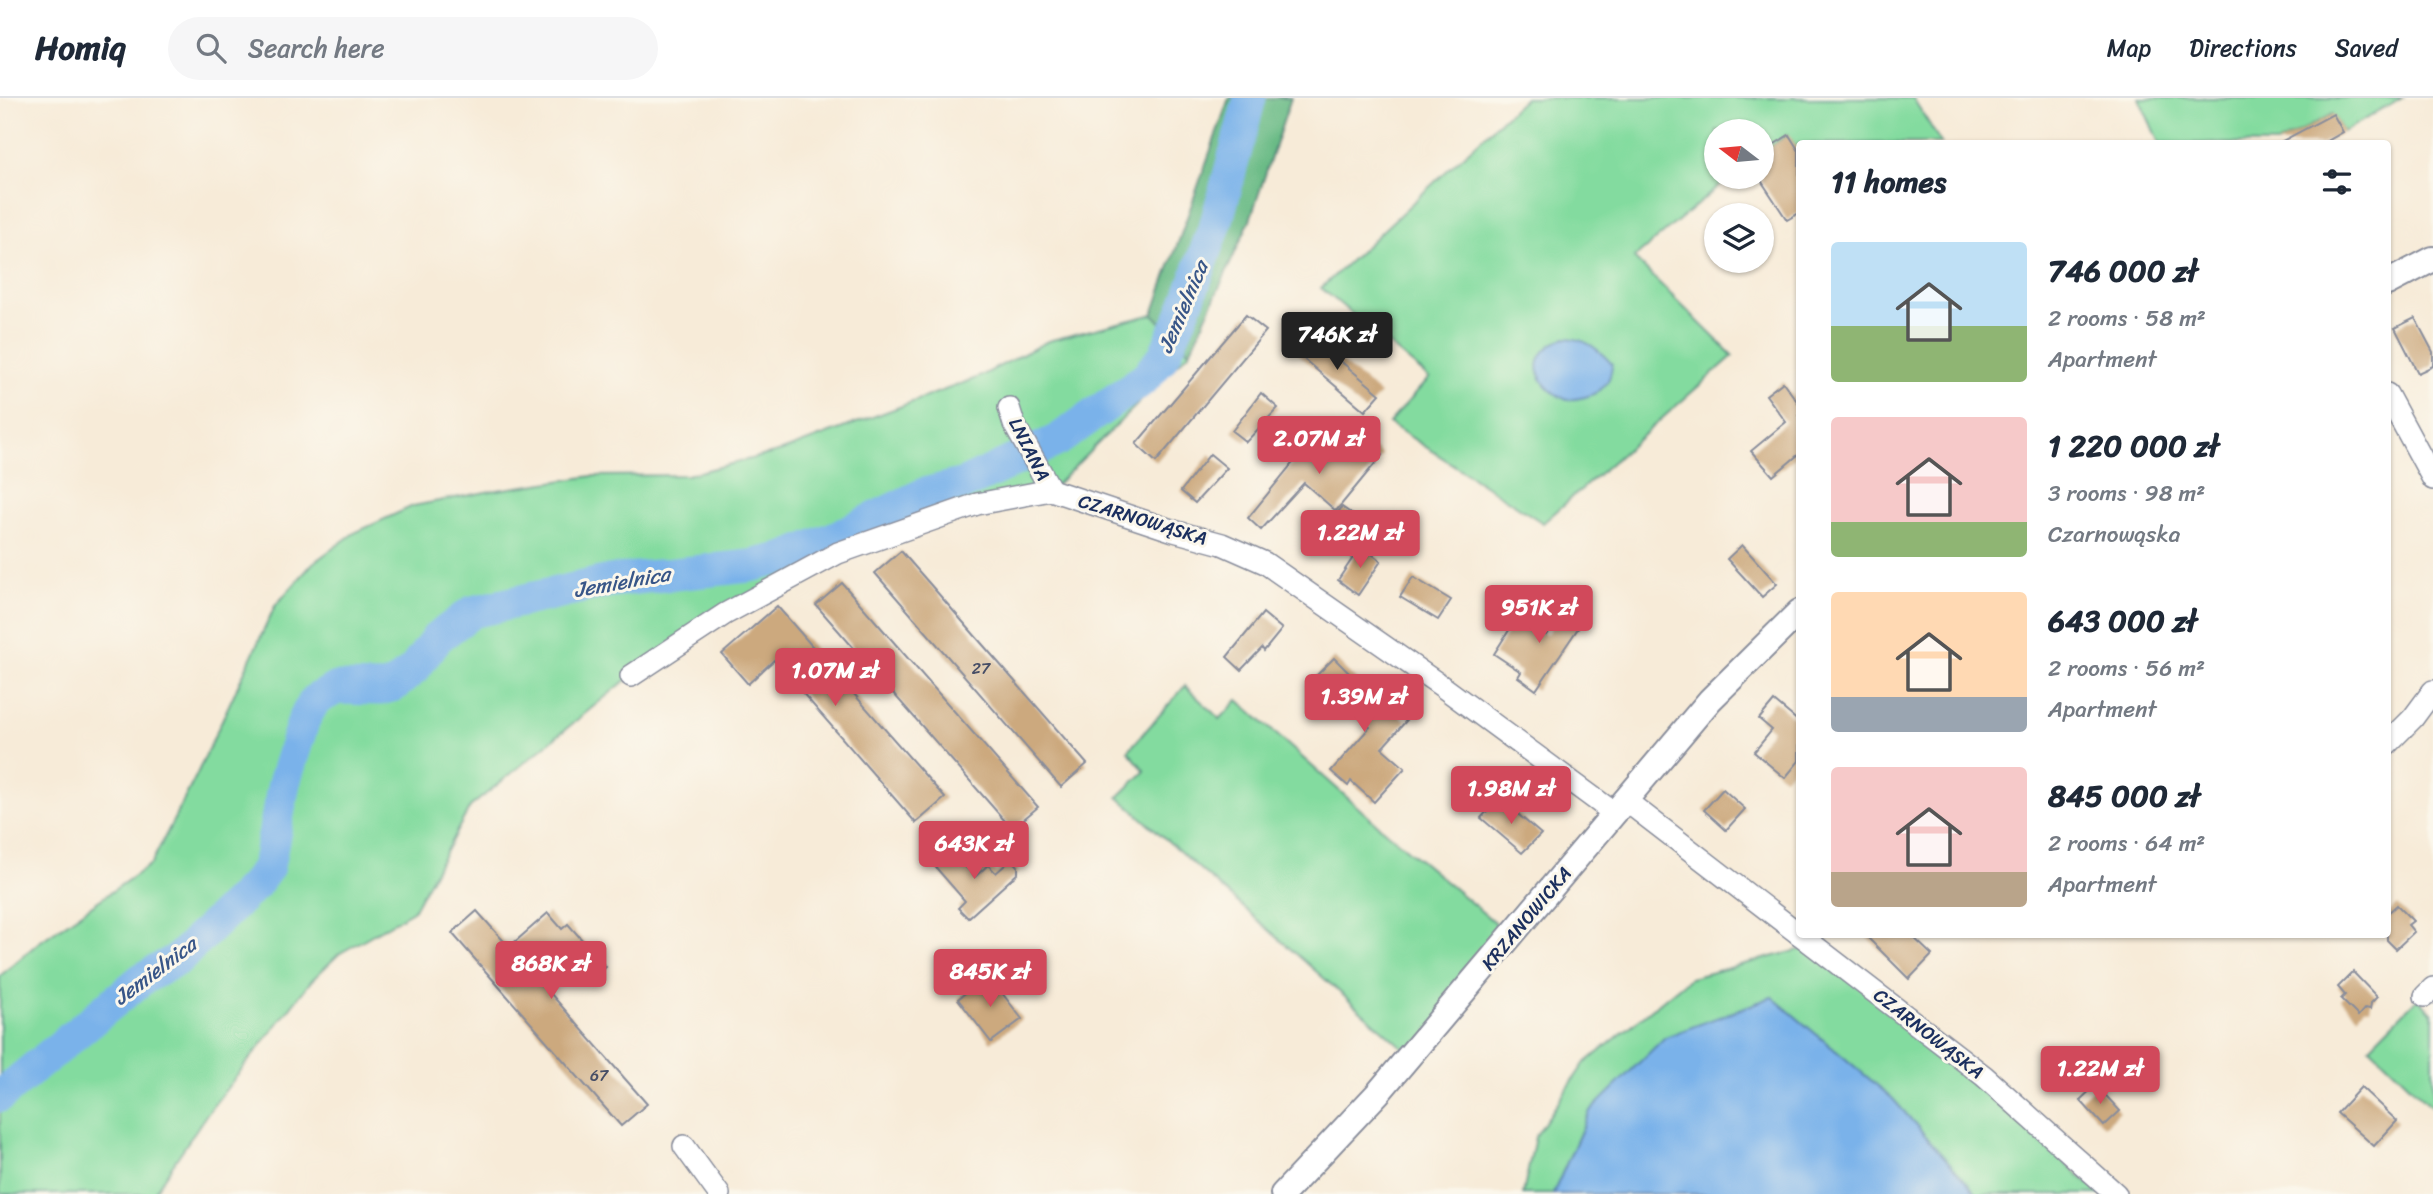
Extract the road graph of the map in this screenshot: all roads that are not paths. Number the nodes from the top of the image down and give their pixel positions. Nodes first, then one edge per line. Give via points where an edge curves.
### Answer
1 (2433, 259) edge
2 (2391, 281) edge
3 (2391, 401) edge
4 (1009, 408) dead end
5 (2433, 479) edge
6 (1051, 490) junction
7 (1796, 615) edge
8 (631, 676) dead end
9 (2433, 691) edge
10 (2391, 740) edge
11 (1620, 807) junction
12 (1796, 932) edge
13 (1804, 938) edge
14 (684, 1146) dead end
15 (719, 1194) edge
16 (1283, 1194) edge
17 (2116, 1194) edge

1 - 2 street
3 - 5 street
4 - 6 street, LNIANA
6 - 8 street, CZARNOWĄSKA via 977,504 838,553 725,614
6 - 11 street, CZARNOWĄSKA via 1222,544 1265,564
7 - 11 street, KRZANOWICKA via 1728,681
9 - 10 street
11 - 12 street, CZARNOWĄSKA
11 - 16 street, KRZANOWICKA via 1378,1093
13 - 17 street, CZARNOWĄSKA via 1984,1076
14 - 15 street

